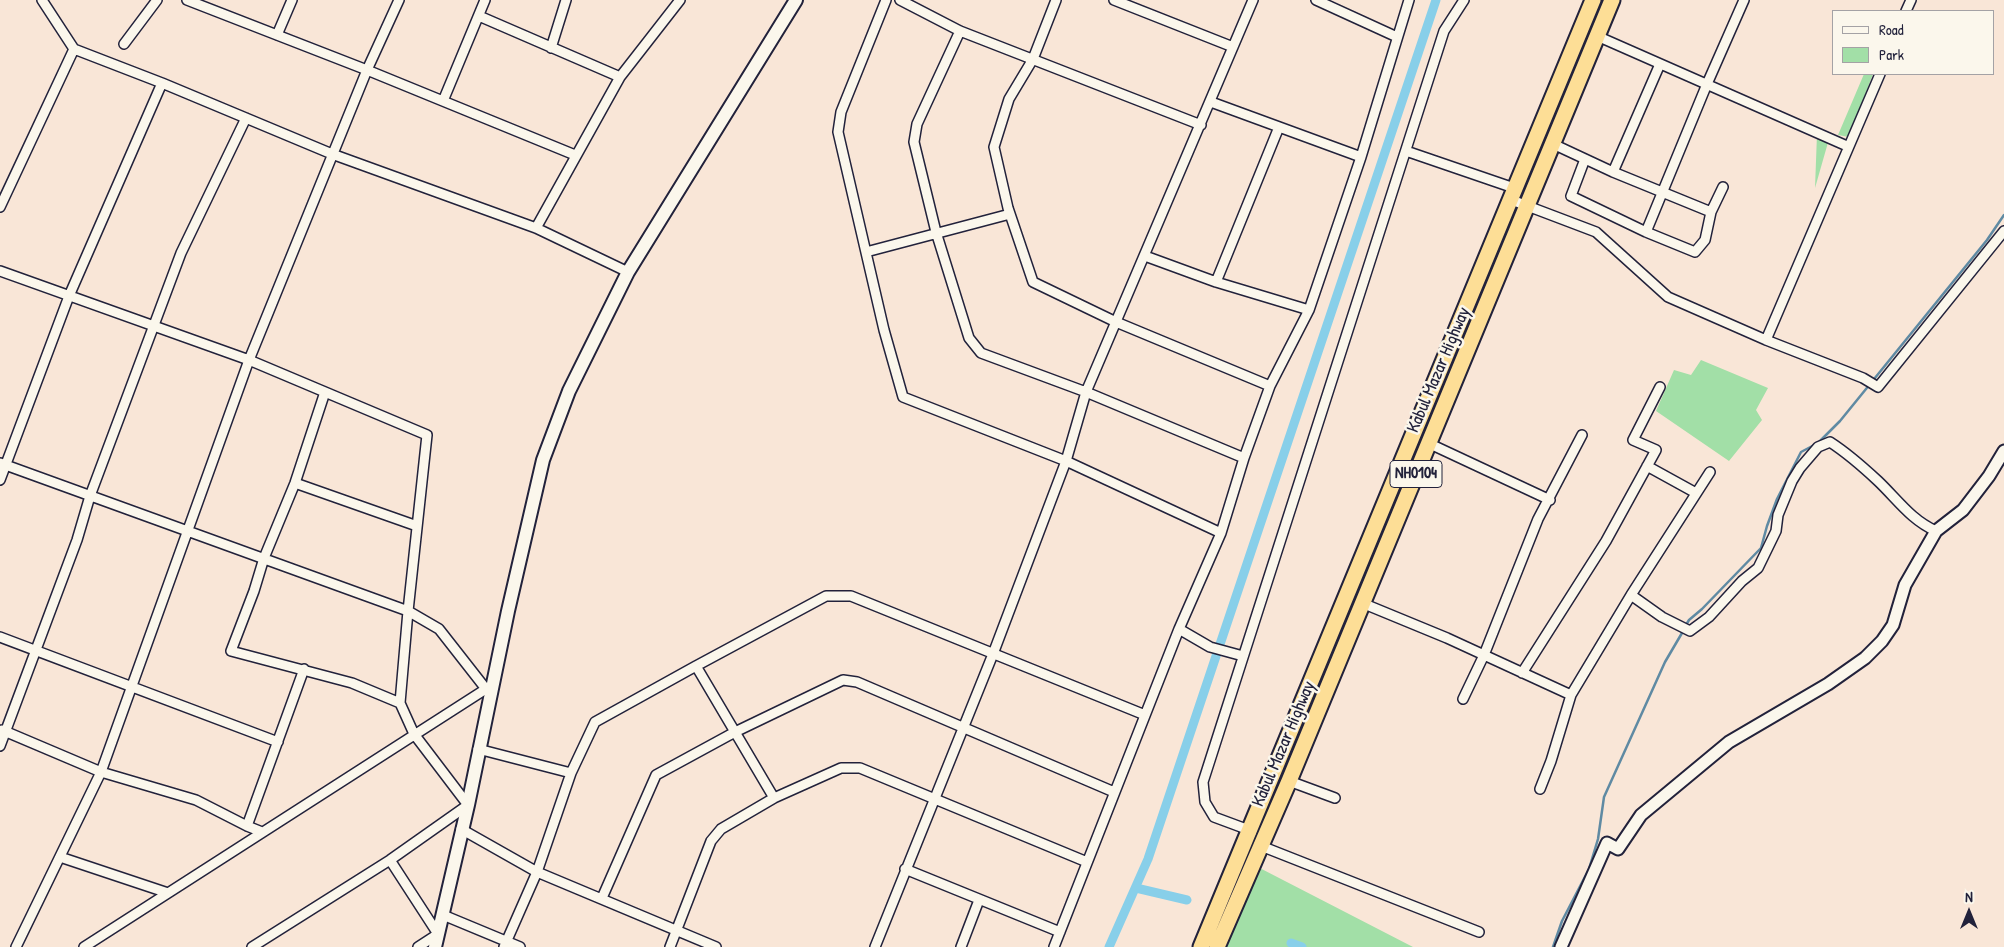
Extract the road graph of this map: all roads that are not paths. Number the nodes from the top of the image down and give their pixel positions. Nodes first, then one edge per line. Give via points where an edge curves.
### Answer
1 (42, 0) edge
2 (157, 0) edge
3 (187, 0) edge
4 (292, 0) edge
5 (399, 0) edge
6 (485, 0) edge
7 (566, 0) edge
8 (680, 0) edge
9 (796, 0) edge
10 (886, 0) edge
11 (900, 0) edge
12 (1056, 0) edge
13 (1114, 0) edge
14 (1253, 0) edge
15 (1316, 0) edge
16 (1409, 0) edge
17 (1464, 0) edge
18 (1592, 0) edge
19 (1612, 0) edge
20 (1744, 0) edge
21 (479, 16) junction
22 (960, 31) junction
23 (277, 35) junction
24 (1597, 36) junction
25 (1397, 37) junction
26 (124, 44) dead end
27 (1233, 47) junction
28 (552, 48) junction
29 (74, 49) junction
30 (1033, 59) junction
31 (1660, 64) junction
32 (368, 70) junction
33 (1880, 75) edge
34 (620, 78) junction
35 (162, 83) junction
36 (1707, 84) junction
37 (443, 101) junction
38 (1211, 102) junction
39 (246, 118) junction
40 (1201, 125) junction
41 (1279, 126) junction
42 (1553, 144) junction
43 (1847, 146) junction
44 (1406, 151) junction
45 (332, 154) junction
46 (575, 156) junction
47 (1361, 157) junction
48 (1585, 158) junction
49 (1613, 172) junction
50 (1723, 187) dead end
51 (1664, 192) junction
52 (1512, 194) junction
53 (1526, 206) junction
54 (0, 207) edge
55 (1712, 212) junction
56 (1010, 214) junction
57 (536, 228) junction
58 (2004, 231) edge
59 (936, 232) junction
60 (1646, 232) junction
61 (866, 252) junction
62 (1145, 256) junction
63 (0, 271) edge
64 (628, 272) junction
65 (1216, 282) junction
66 (70, 296) junction
67 (1309, 310) junction
68 (1116, 322) junction
69 (153, 325) junction
70 (1766, 340) junction
71 (249, 360) junction
72 (1270, 386) junction
73 (1660, 387) dead end
74 (325, 392) junction
75 (1086, 392) junction
76 (1582, 436) dead end
77 (1428, 443) junction
78 (2003, 453) edge
79 (1244, 458) junction
80 (1066, 461) junction
81 (3, 464) edge
82 (1647, 466) junction
83 (1710, 472) dead end
84 (0, 480) edge
85 (295, 482) junction
86 (1696, 493) junction
87 (90, 496) junction
88 (1550, 500) junction
89 (417, 526) junction
90 (186, 530) junction
91 (1936, 531) junction
92 (1221, 533) junction
93 (264, 558) junction
94 (1631, 595) junction
95 (1362, 603) junction
96 (408, 611) junction
97 (1179, 629) junction
98 (0, 637) edge
99 (34, 651) junction
100 (993, 654) junction
101 (1484, 655) junction
102 (1244, 656) junction
103 (696, 666) junction
104 (304, 669) junction
105 (1522, 673) junction
106 (132, 686) junction
107 (489, 687) junction
108 (1572, 695) junction
109 (1463, 700) dead end
110 (400, 703) junction
111 (1145, 715) junction
112 (962, 727) junction
113 (3, 731) edge
114 (735, 732) junction
115 (414, 734) junction
116 (278, 742) junction
117 (0, 746) edge
118 (478, 749) junction
119 (101, 772) junction
120 (571, 773) junction
121 (1289, 781) junction
122 (1540, 789) dead end
123 (1114, 792) junction
124 (774, 798) junction
125 (934, 798) junction
126 (1335, 798) dead end
127 (468, 805) junction
128 (248, 826) junction
129 (461, 829) junction
130 (1249, 830) junction
131 (262, 832) junction
132 (1261, 846) junction
133 (60, 857) junction
134 (390, 860) junction
135 (1087, 862) junction
136 (905, 868) junction
137 (537, 872) junction
138 (168, 893) junction
139 (602, 898) junction
140 (979, 900) junction
141 (443, 915) junction
142 (677, 931) junction
143 (1060, 932) junction
144 (1478, 932) dead end
145 (437, 941) edge
146 (505, 944) edge
147 (16, 947) edge
148 (84, 947) edge
149 (252, 947) edge
150 (418, 947) edge
151 (520, 947) edge
152 (670, 947) edge
153 (716, 947) edge
154 (874, 947) edge
155 (961, 947) edge
156 (1054, 947) edge
157 (1201, 947) edge
158 (1217, 947) edge
159 (1561, 947) edge

1 - 29 street
2 - 26 street
3 - 23 street
4 - 23 street
5 - 32 street
6 - 21 street
7 - 28 street
8 - 34 street
9 - 64 main road
10 - 61 street via 841,112 838,132
11 - 22 street
12 - 30 street
13 - 27 street
14 - 27 street
15 - 25 street
16 - 25 street
17 - 44 street via 1444,31
18 - 52 highway, Kabul Mazar Highway / NH0104
19 - 24 highway, Kabul Mazar Highway / NH0104
20 - 36 street
21 - 28 street
21 - 37 street
22 - 30 street
22 - 59 street via 917,124 914,142
23 - 32 street
24 - 31 street
24 - 42 highway, Kabul Mazar Highway / NH0104
25 - 47 street
27 - 38 street
28 - 34 street
29 - 35 street
29 - 54 street
30 - 40 street
30 - 56 street via 1009,99 994,147
31 - 36 street
31 - 49 street
32 - 37 street
32 - 45 street
33 - 43 street
34 - 46 street
35 - 39 street
35 - 66 street
36 - 43 street
36 - 51 street
37 - 46 street
38 - 40 street
38 - 41 street
39 - 45 street
39 - 69 street via 181,253
40 - 62 street
41 - 47 street
41 - 65 street
42 - 48 street
42 - 53 highway, Kabul Mazar Highway / NH0104
43 - 70 street
44 - 52 street
44 - 102 street
45 - 57 street
45 - 71 street
46 - 57 street
47 - 67 street
48 - 49 street
48 - 60 street via 1571,196
49 - 51 street
50 - 55 street
51 - 55 street
51 - 60 street
52 - 53 street
52 - 130 highway, Kabul Mazar Highway / NH0104
53 - 70 street via 1596,232 1668,297
53 - 77 highway, Kabul Mazar Highway / NH0104
55 - 60 street via 1705,240 1695,252
56 - 59 street
56 - 68 street via 1033,282
57 - 64 street
58 - 70 street via 1878,387
59 - 61 street
59 - 75 street via 968,338 981,354
61 - 80 street via 903,397
62 - 65 street
62 - 68 street
63 - 66 street
64 - 107 main road via 569,391 543,460
65 - 67 street
66 - 69 street
66 - 81 street
67 - 72 street
68 - 72 street
68 - 75 street
69 - 71 street
69 - 87 street
71 - 74 street
71 - 90 street
72 - 79 street
73 - 82 street via 1633,440 1656,450
74 - 85 street
74 - 89 street via 427,435
75 - 79 street
75 - 80 street
76 - 88 street
77 - 88 street
77 - 95 highway, Kabul Mazar Highway / NH0104
78 - 91 street via 1963,510
79 - 92 street
80 - 92 street
80 - 100 street
81 - 84 street
81 - 87 street
82 - 86 street
82 - 105 street via 1606,541
83 - 86 street
85 - 89 street
85 - 93 street
86 - 94 street
87 - 90 street
87 - 99 street via 78,540
88 - 101 street via 1538,519
89 - 96 street
90 - 93 street
90 - 106 street
91 - 94 street via 1903,508 1878,481 1830,442 1818,447 1792,481 1778,515 1776,532 1758,568 1709,617 1690,631 1662,617
91 - 159 street via 1905,585 1893,625 1865,658 1828,684 1729,742 1641,815 1618,850 1607,843
92 - 97 street
93 - 96 street
93 - 104 street via 231,651
94 - 108 street
95 - 101 street
95 - 121 highway, Kabul Mazar Highway / NH0104
96 - 107 street via 440,629
96 - 110 street
97 - 102 street via 1210,647
97 - 111 street
98 - 99 street
99 - 106 street
99 - 113 street
100 - 103 street via 851,596 826,596
100 - 111 street
100 - 112 street
101 - 105 street
101 - 109 street
102 - 130 street via 1203,782 1205,802 1214,818
103 - 114 street
103 - 120 street via 595,722
104 - 110 street via 352,683
104 - 116 street
105 - 108 street
106 - 116 street
106 - 119 street
107 - 115 street
107 - 118 main road
108 - 122 street
110 - 115 street
111 - 123 street
112 - 114 street via 857,682 843,680
112 - 123 street
112 - 125 street
113 - 117 street
113 - 119 street
114 - 124 street
114 - 139 street via 656,775
115 - 127 street
115 - 131 street
116 - 128 street
118 - 120 street
118 - 127 main road
119 - 128 street via 196,800
119 - 133 street
120 - 137 street
121 - 126 street
121 - 132 highway, Kabul Mazar Highway / NH0104
123 - 135 street
124 - 125 street via 841,768 860,768
124 - 142 street via 721,829 711,841
125 - 135 street
125 - 136 street
127 - 129 main road
127 - 134 street
128 - 131 street
129 - 137 street
129 - 141 main road
130 - 132 street
130 - 157 highway, Kabul Mazar Highway / NH0104
131 - 138 street
132 - 144 street
132 - 158 highway, Kabul Mazar Highway / NH0104
133 - 138 street
133 - 147 street
134 - 145 street
134 - 149 street
135 - 143 street
136 - 140 street
136 - 154 street
137 - 139 street
137 - 146 street
138 - 148 street
139 - 142 street
140 - 143 street
140 - 155 street
141 - 145 main road
141 - 146 street
142 - 152 street
142 - 153 street
143 - 156 street
145 - 150 street
146 - 151 street

